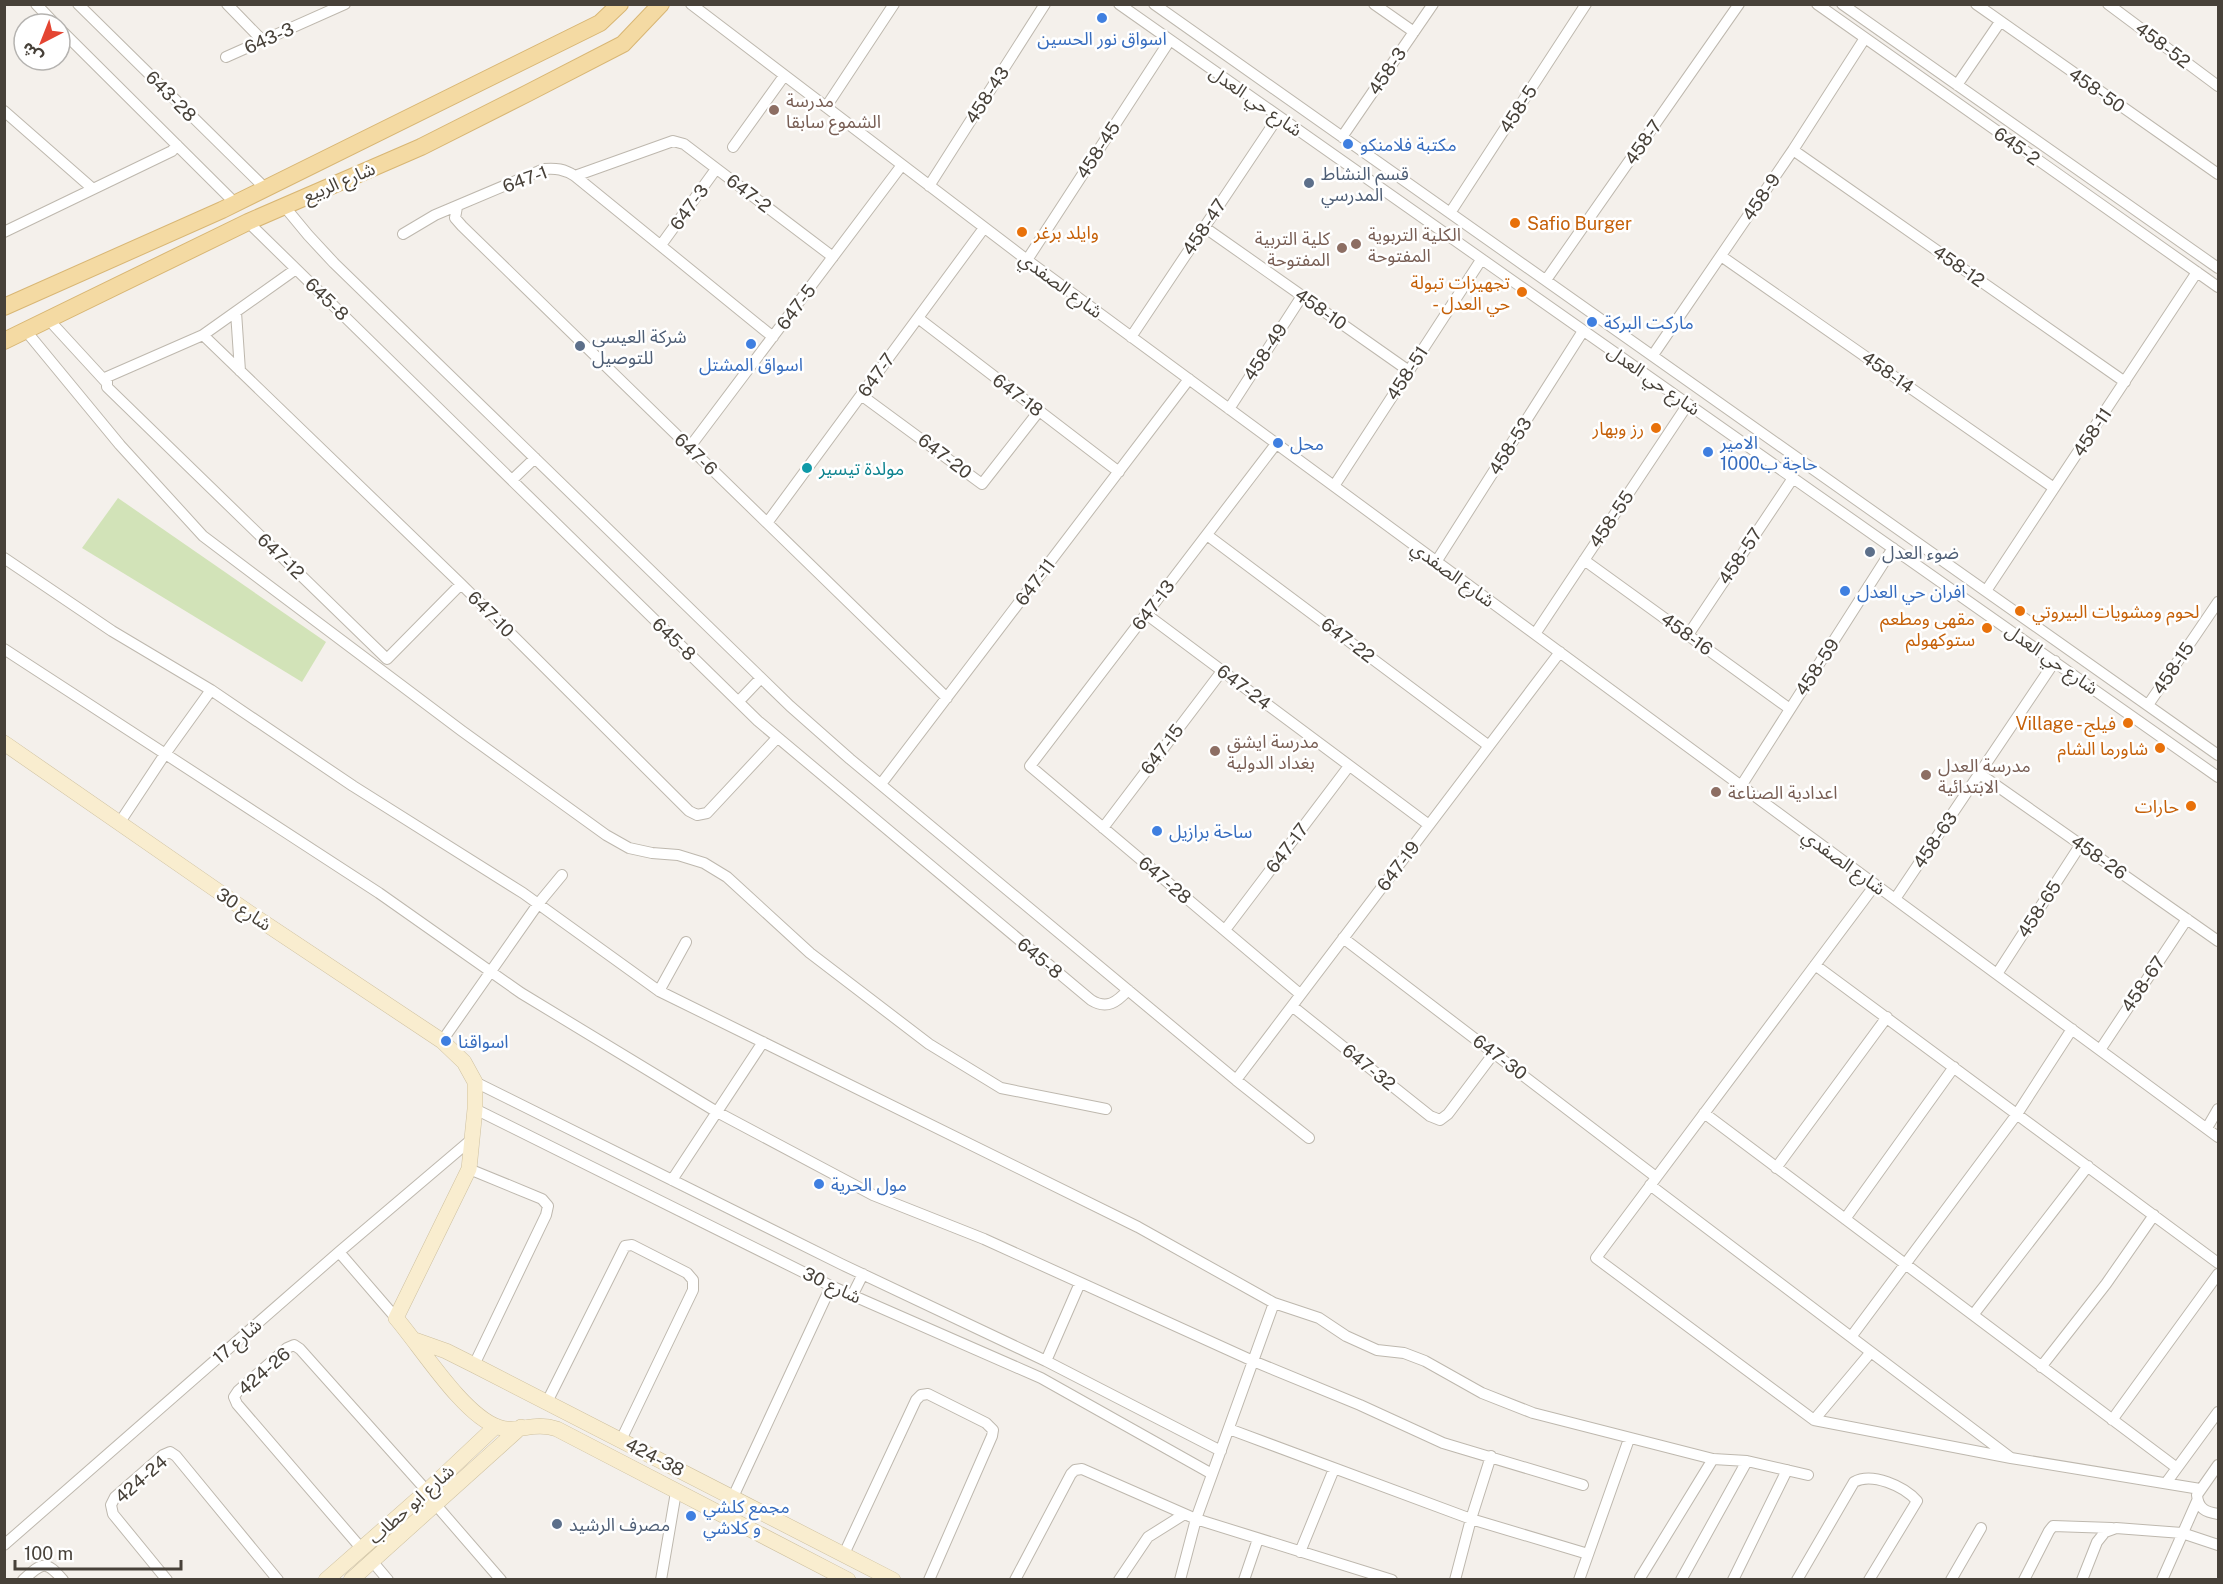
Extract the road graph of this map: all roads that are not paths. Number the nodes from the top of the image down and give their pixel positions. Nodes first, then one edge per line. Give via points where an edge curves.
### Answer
1 (78, 4) edge
2 (227, 4) edge
3 (345, 4) edge
4 (620, 4) edge
5 (661, 4) edge
6 (691, 4) edge
7 (894, 4) edge
8 (1045, 4) edge
9 (1154, 4) edge
10 (1374, 4) edge
11 (1433, 4) edge
12 (1586, 4) edge
13 (1739, 4) edge
14 (1842, 4) edge
15 (1976, 4) edge
16 (2108, 4) edge
17 (1819, 5) edge
18 (1126, 6) edge
19 (2000, 22) junction
20 (1414, 32) junction
21 (1865, 38) junction
22 (1170, 40) junction
23 (72, 41) edge
24 (264, 41) junction
25 (226, 57) dead end
26 (784, 76) junction
27 (1957, 85) junction
28 (2218, 86) edge
29 (825, 107) junction
30 (4, 111) edge
31 (1278, 117) junction
32 (1342, 137) junction
33 (177, 145) junction
34 (661, 145) joint
35 (733, 147) dead end
36 (1793, 150) junction
37 (2061, 157) junction
38 (902, 165) junction
39 (716, 169) junction
40 (2050, 170) junction
41 (2218, 174) edge
42 (575, 176) junction
43 (929, 186) junction
44 (265, 188) junction
45 (93, 189) junction
46 (235, 203) junction
47 (284, 206) junction
48 (458, 207) junction
49 (1450, 213) junction
50 (248, 222) junction
51 (1204, 227) junction
52 (984, 228) junction
53 (5, 230) edge
54 (403, 234) dead end
55 (661, 245) junction
56 (1721, 256) junction
57 (833, 257) junction
58 (1027, 260) junction
59 (1481, 260) junction
60 (2218, 268) edge
61 (296, 269) junction
62 (2197, 272) junction
63 (1546, 280) junction
64 (2218, 287) edge
65 (1302, 296) junction
66 (4, 307) edge
67 (236, 312) junction
68 (918, 318) junction
69 (49, 320) junction
70 (26, 331) junction
71 (1583, 331) junction
72 (203, 335) junction
73 (1131, 336) junction
74 (773, 337) junction
75 (4, 341) edge
76 (1653, 355) junction
77 (240, 371) junction
78 (1409, 371) junction
79 (1189, 379) junction
80 (107, 380) junction
81 (2125, 382) junction
82 (861, 395) junction
83 (1688, 404) junction
84 (1229, 409) junction
85 (1039, 411) junction
86 (1761, 432) junction
87 (1276, 444) junction
88 (689, 448) junction
89 (1751, 448) junction
90 (535, 458) junction
91 (1119, 472) junction
92 (1793, 478) junction
93 (512, 480) junction
94 (1334, 486) junction
95 (2055, 488) junction
96 (767, 523) junction
97 (1207, 535) junction
98 (1893, 548) junction
99 (4, 558) edge
100 (1584, 560) junction
101 (1436, 562) junction
102 (461, 584) junction
103 (1986, 591) junction
104 (2218, 602) edge
105 (1146, 614) junction
106 (1535, 634) junction
107 (1688, 635) junction
108 (4, 649) edge
109 (1560, 652) junction
110 (2055, 661) junction
111 (1222, 671) junction
112 (761, 678) junction
113 (211, 690) junction
114 (947, 698) junction
115 (738, 701) junction
116 (2148, 705) junction
117 (1790, 709) junction
118 (777, 738) junction
119 (4, 743) edge
120 (1489, 746) junction
121 (2214, 752) edge
122 (165, 754) junction
123 (2201, 764) junction
124 (1349, 765) junction
125 (1030, 766) joint
126 (1980, 774) junction
127 (2218, 777) edge
128 (880, 784) junction
129 (1741, 786) junction
130 (120, 822) junction
131 (1429, 825) junction
132 (1103, 828) junction
133 (2081, 844) junction
134 (562, 875) dead end
135 (1875, 885) junction
136 (1895, 899) junction
137 (538, 904) junction
138 (2187, 919) junction
139 (1225, 930) junction
140 (1343, 938) junction
141 (2218, 941) edge
142 (687, 942) dead end
143 (1815, 964) junction
144 (491, 972) junction
145 (1997, 974) junction
146 (1128, 990) junction
147 (659, 991) junction
148 (1300, 994) junction
149 (1292, 1006) junction
150 (1887, 1017) junction
151 (2072, 1029) junction
152 (442, 1041) junction
153 (763, 1042) junction
154 (2100, 1050) junction
155 (1494, 1053) junction
156 (1954, 1067) junction
157 (1236, 1080) junction
158 (476, 1082) junction
159 (475, 1109) junction
160 (1106, 1109) dead end
161 (2218, 1109) edge
162 (717, 1112) junction
163 (1704, 1113) junction
164 (2017, 1114) junction
165 (2206, 1128) junction
166 (2218, 1137) edge
167 (1309, 1138) dead end
168 (472, 1139) junction
169 (2088, 1166) junction
170 (1776, 1168) junction
171 (468, 1169) junction
172 (672, 1180) junction
173 (1653, 1181) junction
174 (2154, 1215) junction
175 (1845, 1219) junction
176 (339, 1252) junction
177 (2218, 1263) edge
178 (1906, 1265) junction
179 (2218, 1274) edge
180 (863, 1275) junction
181 (1080, 1283) junction
182 (831, 1286) junction
183 (852, 1296) junction
184 (1274, 1303) junction
185 (1973, 1315) junction
186 (396, 1318) junction
187 (1851, 1337) junction
188 (415, 1340) junction
189 (1871, 1352) junction
190 (1046, 1361) junction
191 (1253, 1361) junction
192 (474, 1365) junction
193 (2041, 1367) junction
194 (547, 1402) junction
195 (567, 1412) junction
196 (2218, 1412) edge
197 (1814, 1420) junction
198 (2112, 1420) junction
199 (496, 1426) junction
200 (520, 1427) junction
201 (1229, 1429) junction
202 (557, 1430) junction
203 (1629, 1439) junction
204 (621, 1440) junction
205 (1221, 1451) junction
206 (1491, 1456) junction
207 (2011, 1458) junction
208 (1713, 1459) junction
209 (1747, 1461) junction
210 (2218, 1465) edge
211 (2177, 1468) junction
212 (1334, 1469) junction
213 (1787, 1470) junction
214 (1212, 1474) junction
215 (1808, 1474) dead end
216 (2166, 1483) junction
217 (1583, 1485) dead end
218 (2200, 1489) junction
219 (427, 1491) junction
220 (676, 1492) junction
221 (733, 1497) junction
222 (2197, 1501) junction
223 (436, 1505) junction
224 (1183, 1515) junction
225 (2218, 1515) edge
226 (1471, 1519) junction
227 (1196, 1520) junction
228 (1981, 1528) dead end
229 (2116, 1528) junction
230 (2182, 1533) junction
231 (1258, 1539) junction
232 (4, 1545) edge
233 (2218, 1545) edge
234 (362, 1548) junction
235 (1299, 1552) junction
236 (844, 1554) junction
237 (1588, 1554) junction
238 (372, 1561) junction
239 (1378, 1578) edge
240 (1639, 1579) edge
241 (23, 1580) edge
242 (63, 1580) edge
243 (167, 1580) edge
244 (278, 1580) edge
245 (326, 1580) edge
246 (351, 1580) edge
247 (388, 1580) edge
248 (501, 1580) edge
249 (661, 1580) edge
250 (848, 1580) edge
251 (893, 1580) edge
252 (929, 1580) edge
253 (1016, 1580) edge
254 (1119, 1580) edge
255 (1180, 1580) edge
256 (1244, 1580) edge
257 (1392, 1580) edge
258 (1455, 1580) edge
259 (1579, 1580) edge
260 (1682, 1580) edge
261 (1733, 1580) edge
262 (1797, 1580) edge
263 (1869, 1580) edge
264 (1951, 1580) edge
265 (2024, 1580) edge
266 (2082, 1580) edge
267 (2162, 1580) edge

1 - 44 street, 643-28
2 - 24 street
3 - 24 street, 643-3
4 - 44 main road, شارع الربيع via 600,23
5 - 47 main road, شارع الربيع via 623,44 421,147
6 - 26 street, شارع الصفدي
7 - 29 street
8 - 43 street, 458-43
9 - 32 street, شارع حي العدل
10 - 20 street
11 - 20 street, 458-3
12 - 49 street, 458-5
13 - 63 street, 458-7
14 - 27 street, 645-2
15 - 19 street, 458-50
16 - 28 street, 458-52
17 - 21 street, 645-2
18 - 22 street, شارع حي العدل
19 - 27 street
19 - 41 street, 458-50
20 - 32 street, 458-3
21 - 36 street, 458-9
21 - 40 street, 645-2
22 - 31 street, شارع حي العدل
22 - 58 street, 458-45
23 - 33 street, 643-28
24 - 25 street, 643-3
26 - 29 street, شارع الصفدي
26 - 35 street
27 - 37 street, 645-2
29 - 38 street, شارع الصفدي
30 - 45 street
31 - 51 street, 458-47
31 - 59 street, شارع حي العدل
32 - 49 street, شارع حي العدل
33 - 45 street
33 - 46 street, 643-28
34 - 39 street, 647-2 via 673,141 684,144
34 - 42 street, 647-1
36 - 56 street, 458-9
36 - 81 street, 458-12
37 - 40 street
37 - 60 street, 645-2
38 - 43 street, شارع الصفدي
38 - 57 street, 647-5
39 - 55 street, 647-3
39 - 57 street, 647-2
40 - 62 street, 645-2
42 - 48 street, 647-1 via 566,170 544,169
42 - 55 street
43 - 52 street, شارع الصفدي
44 - 46 main road, شارع الربيع
45 - 53 street
46 - 66 main road, شارع الربيع
47 - 50 main road, شارع الربيع
47 - 90 street, 645-8 via 327,256
48 - 54 street, 647-1
48 - 88 street, 647-6 via 455,218 462,226
49 - 63 street, شارع حي العدل
50 - 61 street, 645-8
50 - 69 main road, شارع الربيع
51 - 65 street, 458-10
51 - 73 street, 458-47
52 - 58 street, شارع الصفدي
52 - 68 street, 647-7
55 - 74 street
56 - 76 street, 458-9
56 - 95 street, 458-14
57 - 74 street, 647-5
58 - 73 street, شارع الصفدي
59 - 71 street, شارع حي العدل
59 - 78 street, 458-51
61 - 67 street
61 - 93 street, 645-8
62 - 64 street, 645-2
62 - 81 street, 458-11
63 - 76 street, شارع حي العدل
65 - 78 street, 458-10
65 - 84 street, 458-49
67 - 72 street
67 - 77 street
68 - 82 street, 647-7
68 - 85 street, 647-18
69 - 70 main road, شارع الربيع
69 - 80 street
70 - 75 main road, شارع الربيع
70 - 160 street via 120,445 203,536 462,731 628,848 678,855 720,872 810,953 929,1044 1001,1088
71 - 83 street, شارع حي العدل
71 - 101 street, 458-53
72 - 77 street, 647-10
72 - 80 street
73 - 79 street, شارع الصفدي
74 - 88 street, 647-5
76 - 86 street, شارع حي العدل
77 - 102 street, 647-10
78 - 94 street, 458-51
79 - 84 street, شارع الصفدي
79 - 91 street, 647-11
80 - 102 street, 647-12 via 107,387 387,659
81 - 95 street, 458-11
82 - 85 street, 647-20 via 982,484
82 - 96 street, 647-7
83 - 89 street, شارع حي العدل
83 - 100 street, 458-55
84 - 87 street, شارع الصفدي
85 - 91 street, 647-18
86 - 89 street
86 - 103 street, شارع حي العدل
87 - 94 street, شارع الصفدي
87 - 97 street, 647-13
88 - 96 street, 647-6
89 - 92 street, شارع حي العدل
90 - 93 street
90 - 112 street, 645-8
91 - 114 street, 647-11
92 - 98 street, شارع حي العدل
92 - 107 street, 458-57
93 - 115 street, 645-8
94 - 101 street, شارع الصفدي
95 - 103 street, 458-11
96 - 114 street, 647-6
97 - 105 street, 647-13
97 - 120 street, 647-22
98 - 110 street, شارع حي العدل
98 - 117 street, 458-59
99 - 113 street via 112,631
100 - 106 street, 458-55
100 - 107 street, 458-16
101 - 106 street, شارع الصفدي
102 - 118 street, 647-10 via 697,815 707,813
103 - 116 street, شارع حي العدل
104 - 116 street, 458-15
105 - 111 street, 647-24
105 - 125 street, 647-13
106 - 109 street, شارع الصفدي
107 - 117 street, 458-16
108 - 122 street
109 - 120 street, 647-19
109 - 129 street, شارع الصفدي
110 - 123 street, شارع حي العدل
110 - 126 street, 458-63
111 - 124 street, 647-24
111 - 132 street, 647-15
112 - 115 street
112 - 128 street, 645-8
113 - 122 street
113 - 137 street
114 - 128 street, 647-11
115 - 118 street, 645-8
116 - 121 street, شارع حي العدل
117 - 129 street, 458-59
118 - 146 street, 645-8 via 1096,1004 1110,1005
119 - 130 street, شارع 30
120 - 131 street, 647-19
121 - 123 street
122 - 130 street
122 - 144 street via 379,892
123 - 127 street, شارع حي العدل
124 - 131 street, 647-24
124 - 139 street, 647-17
125 - 132 street, 647-28
126 - 133 street, 458-26
126 - 136 street, 458-63
128 - 146 street, 645-8
129 - 135 street, شارع الصفدي
130 - 152 street, شارع 30
131 - 140 street, 647-19
132 - 139 street, 647-28
133 - 138 street, 458-26
133 - 145 street, 458-65
134 - 137 street
135 - 136 street, شارع الصفدي
135 - 143 street
136 - 145 street, شارع الصفدي
137 - 144 street
137 - 147 street
138 - 141 street, 458-26
138 - 154 street, 458-67
139 - 148 street, 647-28
140 - 148 street, 647-19
140 - 155 street, 647-30
142 - 147 street
143 - 150 street
143 - 163 street
144 - 152 street
144 - 162 street
145 - 151 street, شارع الصفدي
146 - 157 street, 645-8
147 - 153 street
148 - 149 street, 647-19
149 - 155 street, 647-32 via 1440,1120
149 - 157 street, 647-19
150 - 156 street
150 - 170 street
151 - 154 street, شارع الصفدي
151 - 164 street
152 - 158 street, شارع 30 via 464,1062
153 - 162 street
153 - 184 street via 1138,1227
154 - 165 street, شارع الصفدي
155 - 173 street, 647-30
156 - 164 street
156 - 175 street
157 - 167 street, 645-8
158 - 159 street
158 - 172 street, شارع 30
159 - 168 street
159 - 182 street, شارع 30
161 - 165 street
162 - 172 street
162 - 181 street via 873,1195
163 - 170 street
163 - 173 street
164 - 169 street
164 - 178 street
165 - 166 street, شارع الصفدي
168 - 171 street
168 - 176 street, شارع 17
169 - 174 street
169 - 185 street
170 - 175 street
171 - 186 street
171 - 192 street via 542,1199 548,1206
172 - 180 street, شارع 30
173 - 187 street, 647-30
173 - 197 street via 1596,1258
174 - 177 street
174 - 193 street
175 - 178 street
176 - 186 street
176 - 232 street, شارع 17
178 - 185 street
178 - 187 street
179 - 198 street
180 - 183 street
180 - 190 street, شارع 30
181 - 190 street
181 - 191 street
182 - 183 street, شارع 30
182 - 221 street
183 - 214 street, شارع 30 via 1041,1378
184 - 191 street
184 - 203 street via 1319,1318 1377,1350 1404,1353 1425,1361 1482,1393 1533,1413
185 - 193 street
186 - 188 street
187 - 189 street, 647-30
188 - 192 street, 424-38
188 - 199 street via 454,1390 483,1419
189 - 197 street
189 - 207 street, 647-30
190 - 205 street, شارع 30
191 - 201 street
191 - 206 street via 1443,1443
192 - 194 street, 424-38
193 - 198 street
194 - 195 street, 424-38
194 - 204 street via 626,1246 632,1245 687,1272 693,1280 693,1290
195 - 202 street
195 - 204 street, 424-38
196 - 211 street
197 - 207 street
198 - 211 street
199 - 200 street, 424-38
199 - 219 street, شارع ابو حطاب
200 - 202 street, 424-38 via 543,1425
200 - 223 street, شارع ابو حطاب
201 - 205 street
201 - 212 street
202 - 220 street, 424-38
203 - 208 street
203 - 237 street
204 - 221 street, 424-38
205 - 214 street
206 - 217 street
206 - 226 street
207 - 216 street
208 - 209 street
208 - 240 street
209 - 213 street
209 - 260 street
210 - 218 street
211 - 216 street
212 - 226 street
212 - 235 street
213 - 215 street
213 - 261 street
214 - 227 street
216 - 218 street
218 - 222 street
219 - 234 street, شارع ابو حطاب
219 - 234 street, 424-26 via 300,1349 294,1345 287,1348 234,1397
220 - 249 street
220 - 250 street, 424-38
221 - 236 street, 424-38
222 - 225 street via 2205,1511
222 - 230 street
223 - 238 street, شارع ابو حطاب
223 - 248 street
224 - 227 street
224 - 253 street via 1082,1469 1076,1470
224 - 254 street via 1148,1537
226 - 237 street
226 - 258 street
227 - 231 street
227 - 255 street
228 - 264 street
229 - 230 street
229 - 265 street via 2053,1526
229 - 266 street via 2105,1532 2097,1542
230 - 233 street
230 - 267 street
231 - 235 street
231 - 256 street
234 - 245 street, شارع ابو حطاب
235 - 239 street
236 - 251 street, 424-38
236 - 252 street via 916,1400 928,1395 993,1430
237 - 259 street
238 - 246 street, شارع ابو حطاب
238 - 247 street
239 - 257 street
241 - 242 street via 46,1564
243 - 244 street, 424-24 via 113,1514 111,1505 115,1497 170,1452
262 - 263 street via 1854,1482 1872,1478 1899,1487 1917,1501

